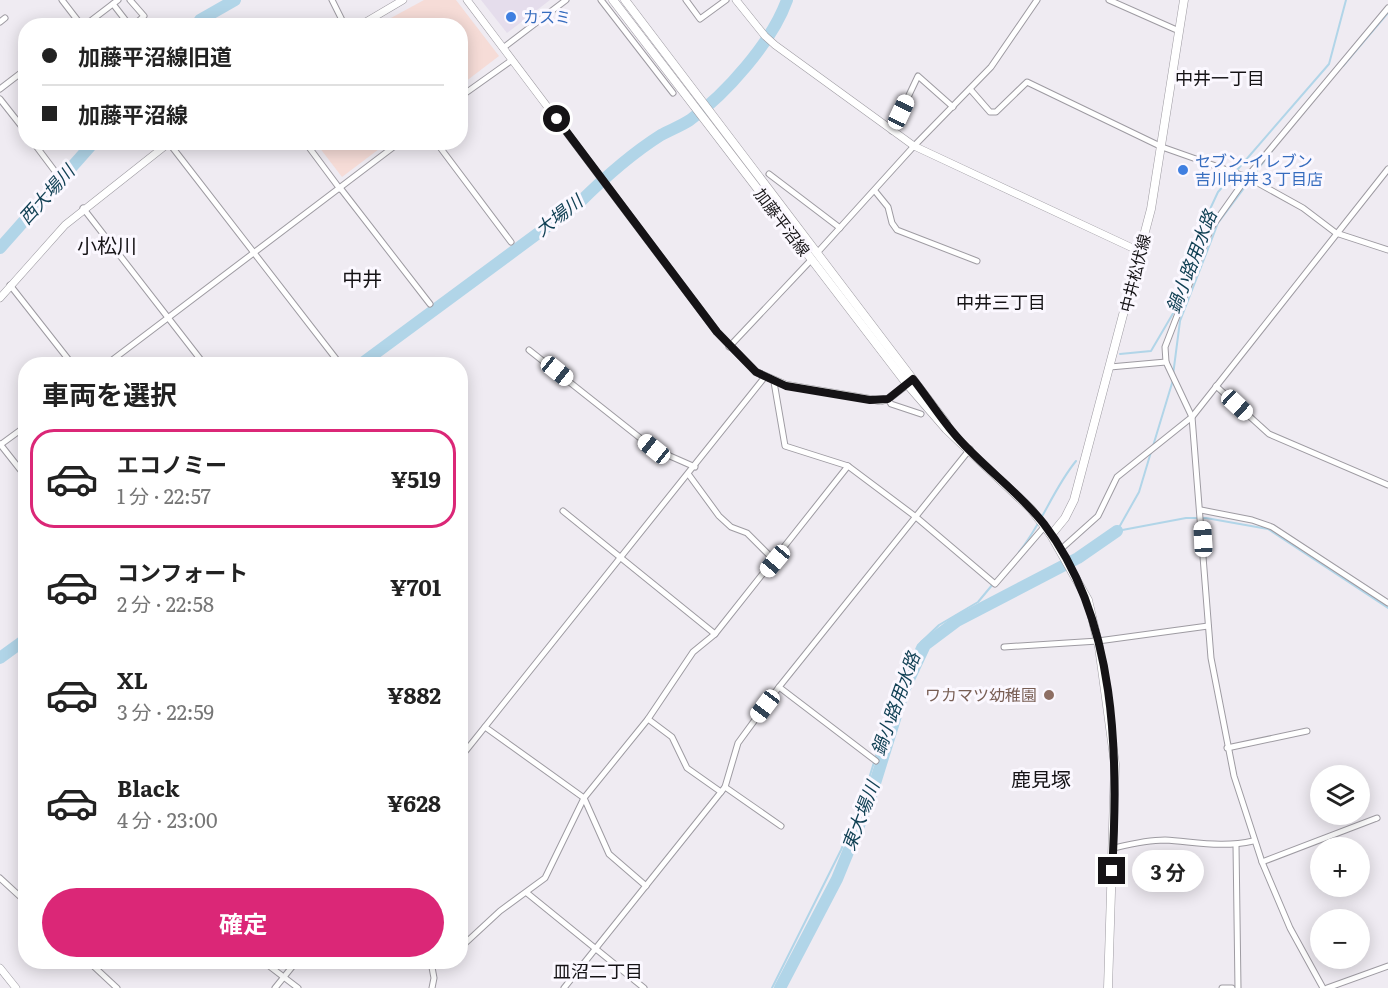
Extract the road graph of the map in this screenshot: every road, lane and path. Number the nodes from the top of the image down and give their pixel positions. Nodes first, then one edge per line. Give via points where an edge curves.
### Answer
1 (62, 0) edge
2 (130, 0) edge
3 (332, 0) edge
4 (403, 0) edge
5 (466, 0) edge
6 (566, 0) edge
7 (601, 0) edge
8 (613, 0) edge
9 (625, 0) edge
10 (686, 0) edge
11 (726, 0) edge
12 (736, 0) edge
13 (1037, 0) edge
14 (1109, 0) edge
15 (1184, 0) edge
16 (115, 2) edge
17 (1388, 8) edge
18 (77, 18) edge
19 (94, 18) edge
20 (126, 18) edge
21 (141, 18) edge
22 (341, 18) edge
23 (373, 18) edge
24 (1179, 31) junction
25 (503, 48) junction
26 (512, 60) junction
27 (18, 75) edge
28 (0, 89) edge
29 (970, 89) junction
30 (468, 91) edge
31 (673, 93) dead end
32 (0, 99) edge
33 (953, 107) junction
34 (18, 122) edge
35 (892, 131) junction
36 (914, 146) junction
37 (1162, 147) junction
38 (39, 150) edge
39 (161, 150) edge
40 (175, 150) edge
41 (311, 150) edge
42 (390, 150) edge
43 (442, 150) edge
44 (1388, 169) edge
45 (54, 170) dead end
46 (769, 174) dead end
47 (1248, 177) junction
48 (340, 189) junction
49 (875, 191) junction
50 (83, 208) junction
51 (840, 228) junction
52 (1336, 233) junction
53 (511, 242) dead end
54 (1388, 250) edge
55 (1141, 252) junction
56 (254, 254) junction
57 (814, 256) junction
58 (977, 261) dead end
59 (10, 285) junction
60 (0, 298) edge
61 (430, 304) dead end
62 (169, 319) junction
63 (729, 346) junction
64 (529, 350) dead end
65 (67, 357) edge
66 (117, 357) edge
67 (199, 357) edge
68 (335, 357) edge
69 (1166, 362) junction
70 (1110, 367) junction
71 (764, 378) junction
72 (910, 381) junction
73 (774, 382) junction
74 (1216, 386) junction
75 (888, 399) junction
76 (921, 414) dead end
77 (1192, 417) junction
78 (18, 432) edge
79 (0, 445) edge
80 (970, 449) junction
81 (848, 466) junction
82 (18, 467) edge
83 (695, 467) junction
84 (689, 475) junction
85 (1388, 485) edge
86 (1201, 510) junction
87 (563, 511) dead end
88 (916, 517) junction
89 (1046, 526) junction
90 (1051, 535) junction
91 (1060, 550) junction
92 (621, 559) junction
93 (775, 561) junction
94 (1388, 603) edge
95 (1208, 627) junction
96 (715, 634) junction
97 (1098, 641) junction
98 (1004, 647) dead end
99 (779, 687) junction
100 (648, 719) junction
101 (485, 727) junction
102 (1307, 731) dead end
103 (468, 748) edge
104 (1227, 748) junction
105 (876, 761) dead end
106 (723, 789) junction
107 (584, 798) junction
108 (1377, 818) dead end
109 (781, 826) dead end
110 (1253, 840) junction
111 (1236, 845) junction
112 (1114, 848) junction
113 (1262, 862) junction
114 (0, 878) edge
115 (646, 886) junction
116 (527, 892) junction
117 (18, 895) edge
118 (468, 944) edge
119 (596, 949) junction
120 (1388, 966) edge
121 (0, 968) edge
122 (97, 969) edge
123 (273, 969) edge
124 (290, 969) edge
125 (432, 969) edge
126 (284, 977) junction
127 (16, 988) edge
128 (117, 988) edge
129 (275, 988) edge
130 (298, 988) edge
131 (432, 988) edge
132 (564, 988) edge
133 (644, 988) edge
134 (1108, 988) edge
135 (1222, 988) edge
136 (1232, 988) edge
137 (1238, 988) edge
138 (1325, 988) edge

1 - 18 street
2 - 21 street via 144,16
3 - 22 street
4 - 23 street
5 - 25 street
6 - 25 street
7 - 31 street
8 - 57 main road, 加藤平沼線
9 - 57 main road, 加藤平沼線
10 - 11 street via 700,19
12 - 35 street via 765,36
13 - 29 street via 991,67
14 - 24 street
15 - 24 main road, 中井松伏線
16 - 19 street
16 - 20 street
17 - 47 street
24 - 37 main road, 中井松伏線
25 - 26 street
26 - 30 street
26 - 63 street
27 - 28 street
29 - 33 street
29 - 37 street via 990,112 996,112 1027,82
32 - 34 street
33 - 35 street via 918,76
33 - 36 street
35 - 36 street
36 - 49 street
36 - 55 street
37 - 47 street
37 - 55 main road, 中井松伏線
38 - 45 street
39 - 50 street
40 - 56 street
41 - 48 street
42 - 48 street
43 - 53 street
44 - 52 street
46 - 51 street
47 - 52 street
47 - 69 street via 1211,228 1165,347
48 - 56 street
48 - 61 street
49 - 51 street
49 - 58 street via 888,207 897,230
50 - 59 street
50 - 62 street
51 - 57 street
52 - 54 street
52 - 74 street
55 - 70 main road, 中井松伏線
56 - 62 street
56 - 68 street
57 - 63 street
57 - 72 main road, 加藤平沼線
59 - 60 street
59 - 65 street
62 - 66 street
62 - 67 street
63 - 71 street
64 - 83 street via 654,449
69 - 70 street
69 - 77 street
70 - 90 main road, 中井松伏線 via 1074,500
71 - 73 street
71 - 83 street
72 - 75 street
72 - 80 main road, 加藤平沼線 via 938,420
73 - 75 street via 870,400
73 - 81 street via 785,446
74 - 77 street
74 - 85 street via 1269,434
75 - 76 street via 891,404
77 - 86 street
77 - 91 street via 1117,477 1098,516
78 - 79 street
79 - 82 street
80 - 88 street
80 - 89 main road, 加藤平沼線
81 - 88 street
81 - 93 street
83 - 84 street
84 - 92 street
84 - 93 street via 719,516 731,527 747,533
86 - 94 street via 1272,527
86 - 95 street
87 - 92 street
88 - 89 street via 995,584
88 - 99 street
89 - 90 main road, 加藤平沼線
90 - 91 main road, 加藤平沼線
91 - 97 main road, 加藤平沼線 via 1088,600
92 - 96 street
92 - 101 street
93 - 96 street
95 - 97 street
95 - 104 street
96 - 100 street via 693,652
97 - 98 street
97 - 112 main road, 加藤平沼線 via 1114,747
99 - 105 street
99 - 106 street via 738,743
100 - 106 street via 672,737 687,768
100 - 107 street
101 - 103 street
101 - 107 street
102 - 104 street
104 - 110 street
106 - 109 street
106 - 115 street
107 - 115 street via 609,854
107 - 116 street via 545,878
108 - 113 street
110 - 111 street
110 - 113 street
111 - 112 street via 1147,840
111 - 137 street
112 - 134 main road, 加藤平沼線
113 - 138 street via 1290,928
114 - 117 street
115 - 119 street
116 - 118 street via 486,923
116 - 119 street
119 - 132 street
119 - 133 street
120 - 138 street
121 - 127 street
122 - 128 street
123 - 126 street
124 - 126 street
125 - 131 street
126 - 129 street
126 - 130 street
135 - 136 street

